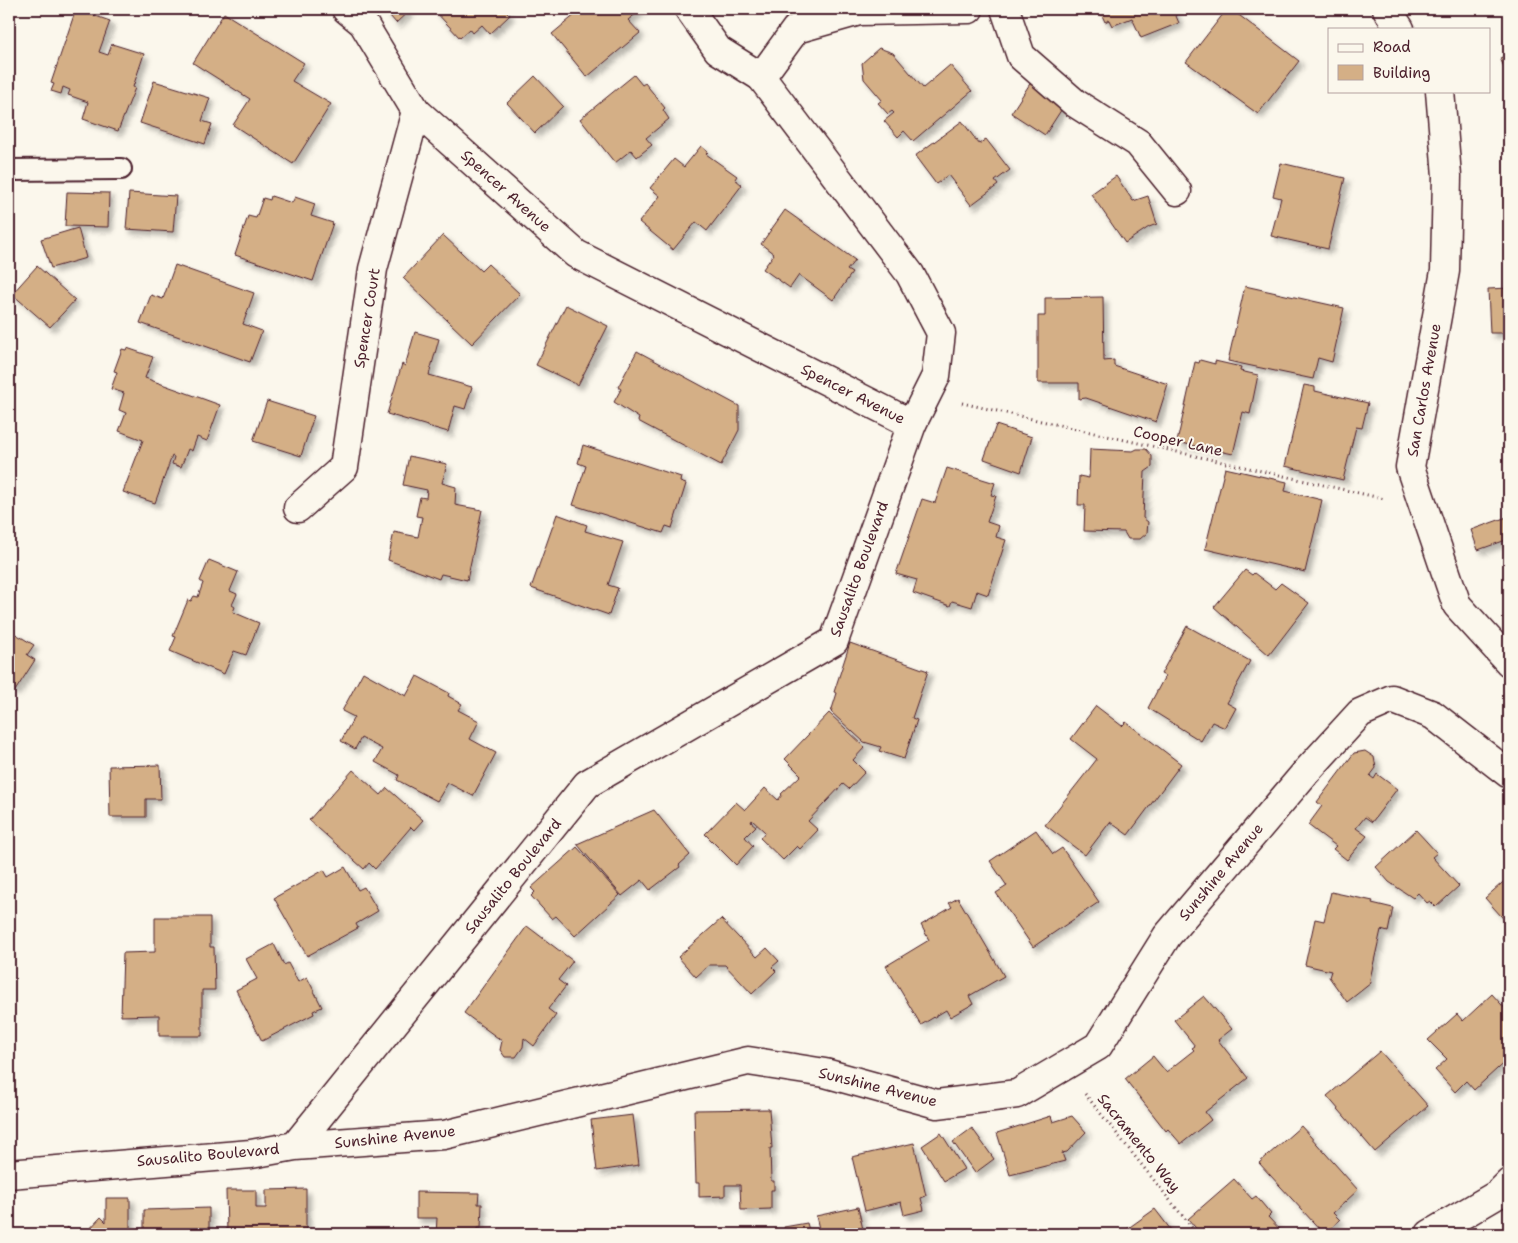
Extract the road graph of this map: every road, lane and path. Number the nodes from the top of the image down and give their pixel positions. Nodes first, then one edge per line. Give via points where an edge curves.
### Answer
1 (346, 9) edge
2 (689, 9) edge
3 (969, 9) edge
4 (1005, 9) edge
5 (1387, 9) edge
6 (1399, 28) edge
7 (761, 77) junction
8 (1440, 92) edge
9 (416, 111) junction
10 (9, 170) edge
11 (121, 170) dead end
12 (1177, 190) dead end
13 (927, 395) junction
14 (912, 424) junction
15 (298, 508) dead end
16 (1424, 508) junction
17 (1509, 662) edge
18 (1509, 774) edge
19 (1064, 1067) junction
20 (295, 1146) junction
21 (9, 1174) edge
22 (1509, 1183) edge
23 (1197, 1234) edge
24 (1430, 1234) edge

1 - 9 street, Spencer Avenue via 363,23
2 - 7 street via 718,50
3 - 7 street via 859,11 796,29
4 - 12 street via 1021,56 1075,103 1138,143
5 - 6 street
7 - 13 street, Spencer Avenue via 910,274 941,333 936,376
8 - 16 street, San Carlos Avenue via 1447,176 1444,271 1410,467
9 - 14 street, Spencer Avenue via 576,254
9 - 15 street, Spencer Court via 374,269 344,467
10 - 11 lane
13 - 14 street, Spencer Avenue
13 - 16 path, Cooper Lane
14 - 20 street, Sausalito Boulevard via 834,642 588,784
16 - 17 street, San Carlos Avenue via 1456,605
18 - 19 street, Sunshine Avenue via 1433,715 1392,699 1360,713 1167,936 1098,1046
19 - 20 street, Sunshine Avenue via 1017,1094 937,1104 826,1073 748,1061 444,1135
19 - 23 path, Sacramento Way
20 - 21 street, Sausalito Boulevard via 251,1154
22 - 24 street via 1498,1194

